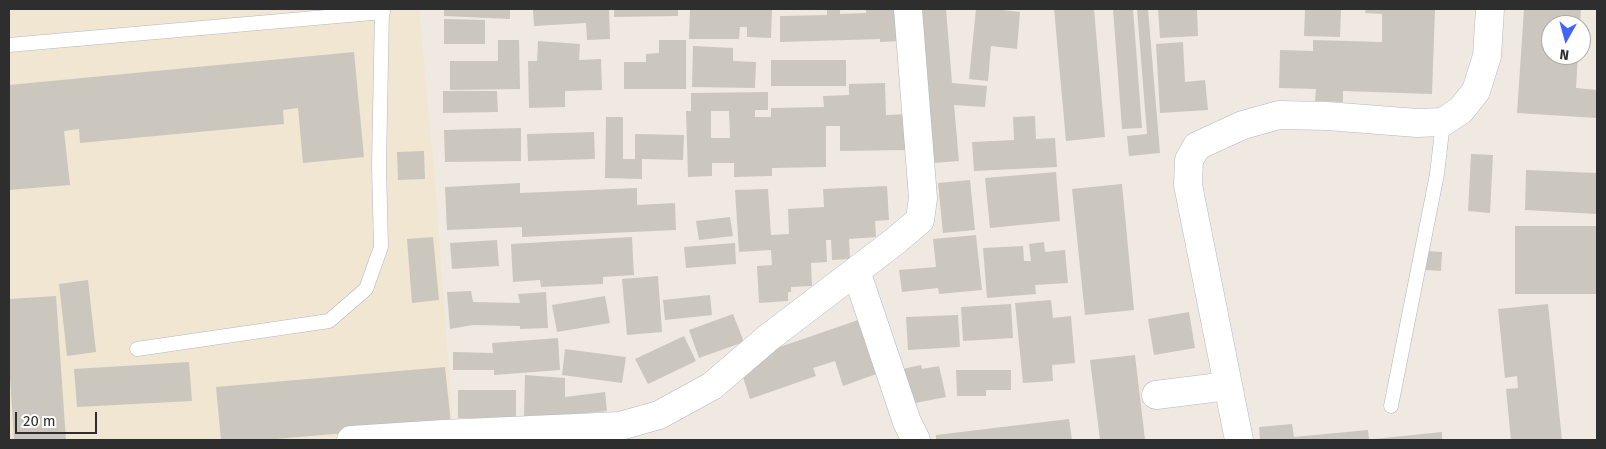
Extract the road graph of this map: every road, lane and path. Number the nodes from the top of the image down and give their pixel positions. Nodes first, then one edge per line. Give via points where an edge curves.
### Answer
1 (908, 9) edge
2 (1490, 9) edge
3 (383, 10) edge
4 (9, 45) edge
5 (1442, 122) junction
6 (856, 271) junction
7 (137, 349) dead end
8 (1228, 386) junction
9 (1156, 396) dead end
10 (1391, 406) dead end
11 (351, 440) edge
12 (916, 440) edge
13 (1239, 440) edge

1 - 6 street via 923,198 920,220
2 - 5 street via 1487,56 1476,91 1461,110
3 - 4 lane
3 - 7 lane via 378,166 381,247 366,289 329,321
5 - 8 street via 1279,115 1243,124 1197,146 1189,160 1188,185
5 - 10 lane via 1437,174
6 - 11 street via 768,338 712,386 659,415 620,426
6 - 12 street
8 - 9 street
8 - 13 street

